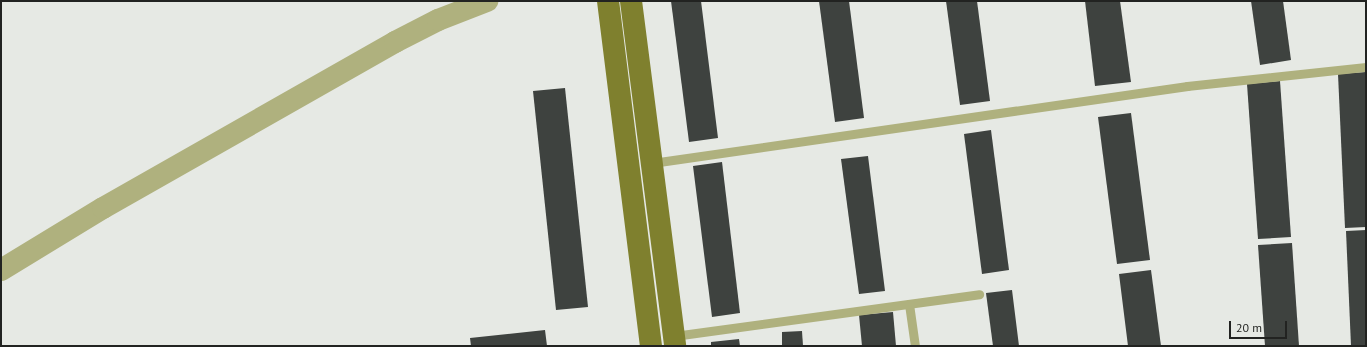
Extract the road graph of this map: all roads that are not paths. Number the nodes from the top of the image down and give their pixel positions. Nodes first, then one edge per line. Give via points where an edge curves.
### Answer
1 (487, 1) edge
2 (608, 1) edge
3 (631, 1) edge
4 (1366, 67) edge
5 (652, 163) junction
6 (1, 270) edge
7 (979, 294) dead end
8 (909, 304) junction
9 (675, 341) edge
10 (651, 346) edge
11 (915, 346) edge

1 - 6 street via 438,20 395,42 104,208
2 - 10 main road
3 - 5 main road
4 - 5 lane via 1187,86
5 - 9 main road
7 - 8 lane
8 - 9 lane
8 - 11 lane

